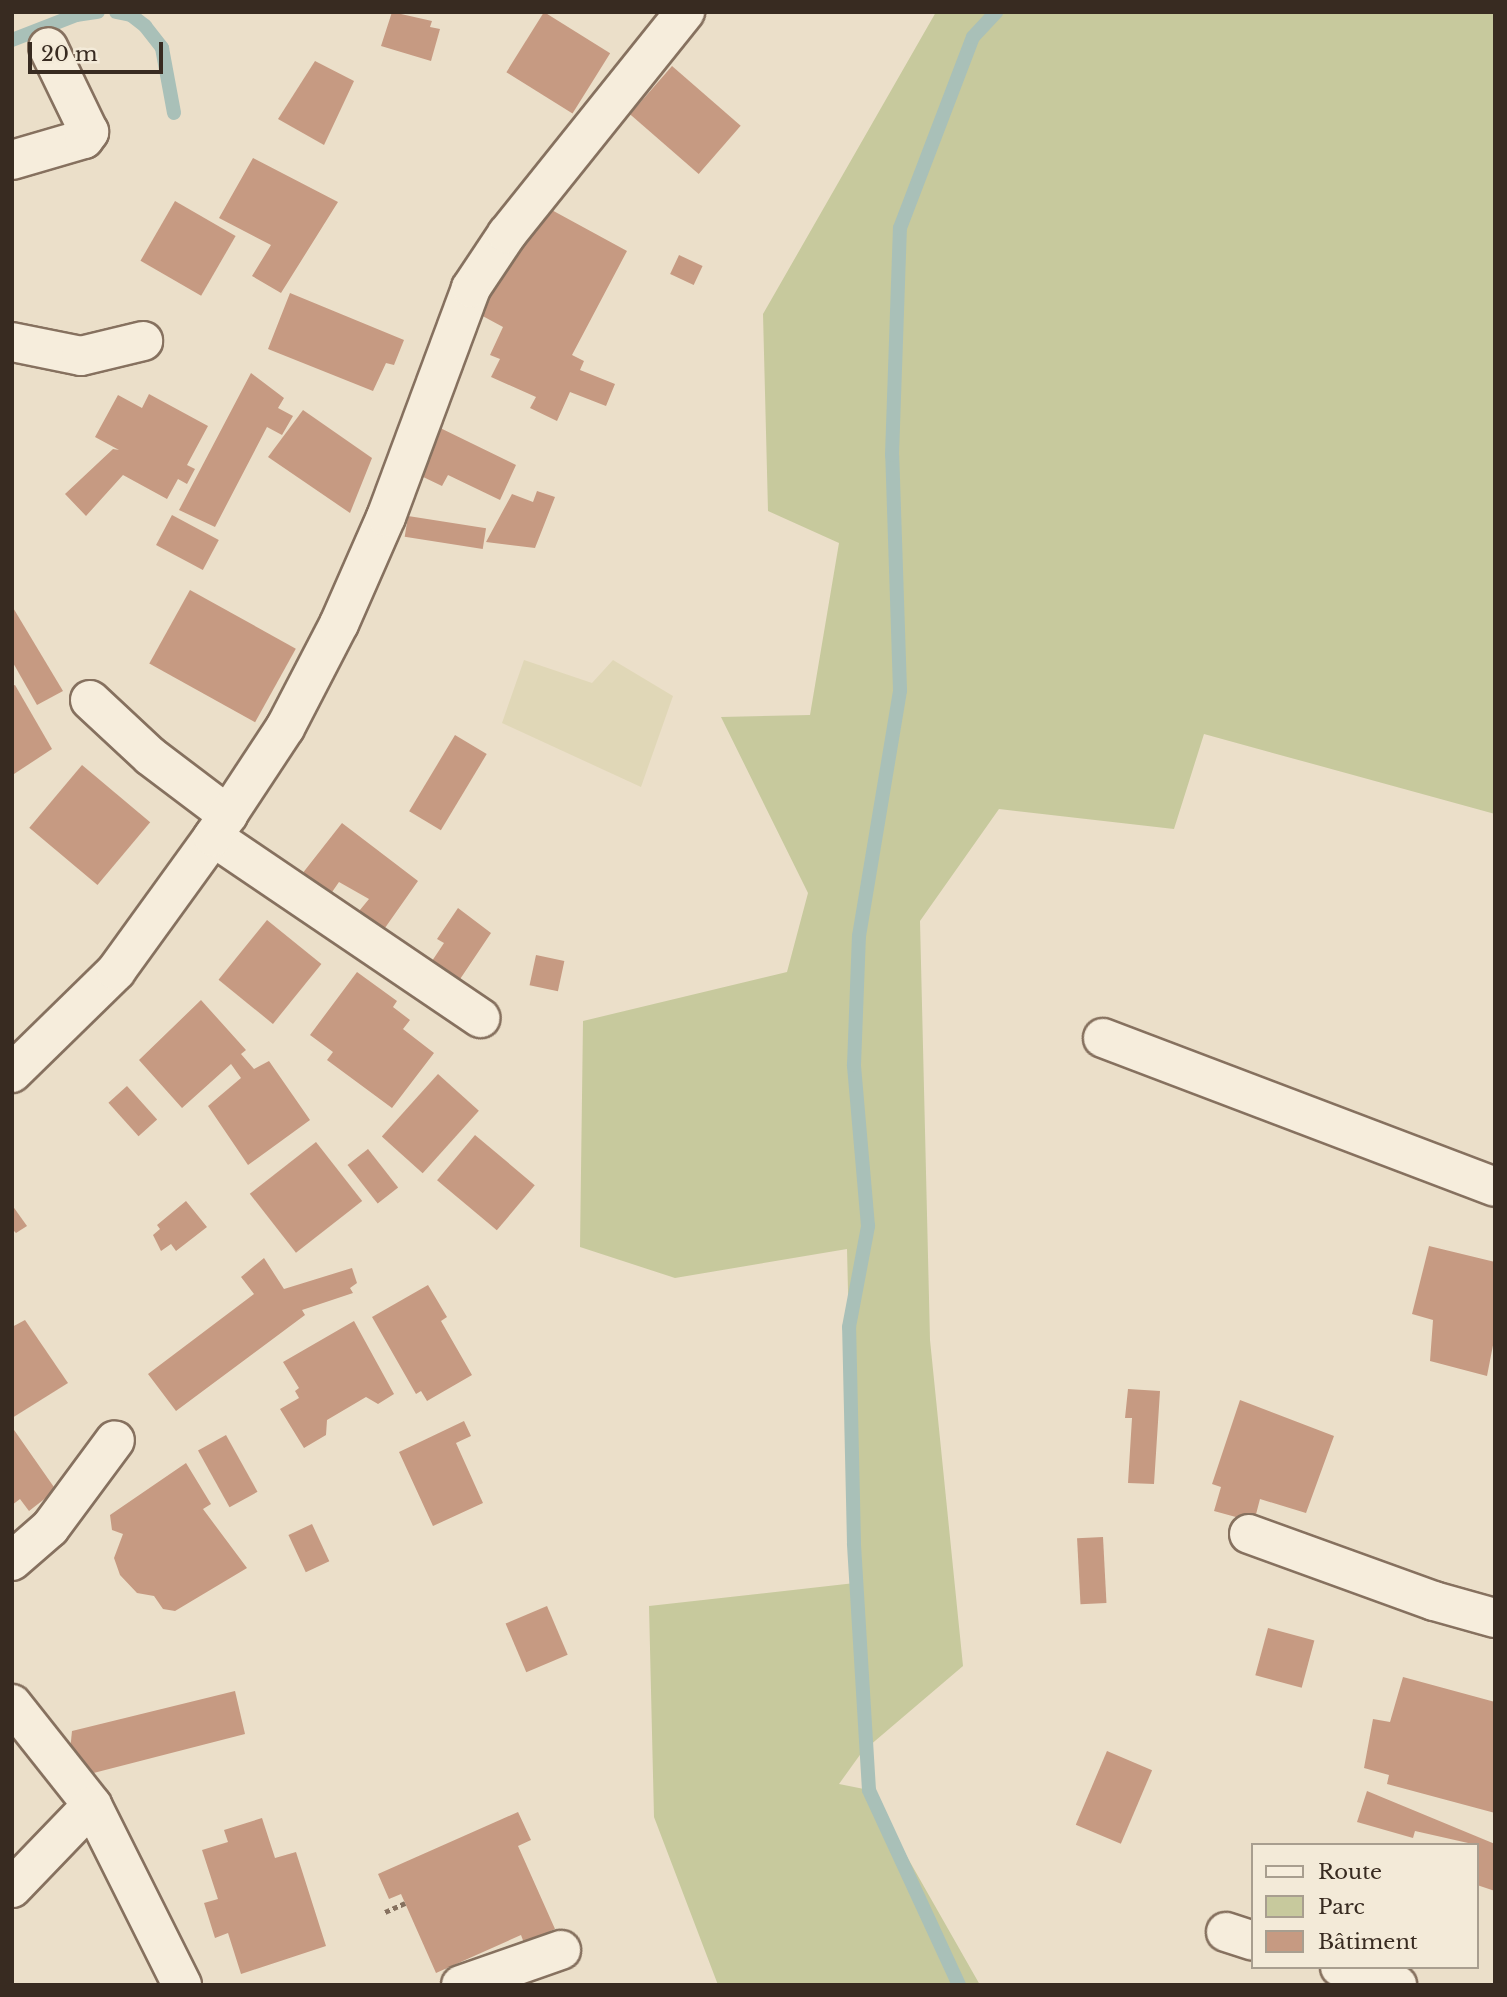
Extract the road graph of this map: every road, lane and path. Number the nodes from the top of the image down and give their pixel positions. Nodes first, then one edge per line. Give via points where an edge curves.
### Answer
1 (685, 12) edge
2 (48, 47) dead end
3 (12, 160) edge
4 (143, 341) dead end
5 (12, 342) edge
6 (90, 700) dead end
7 (220, 826) junction
8 (480, 1018) dead end
9 (1103, 1038) dead end
10 (12, 1073) edge
11 (1495, 1187) edge
12 (115, 1440) dead end
13 (1249, 1534) dead end
14 (12, 1561) edge
15 (1495, 1618) edge
16 (12, 1704) edge
17 (92, 1805) junction
18 (12, 1888) edge
19 (405, 1903) dead end
20 (385, 1912) dead end
21 (561, 1950) dead end
22 (1346, 1969) edge
23 (182, 1985) edge
24 (461, 1985) edge
25 (1397, 1985) edge

1 - 7 street via 507,234 471,288 386,517 339,624 285,728
2 - 3 street via 89,131 84,139
4 - 5 street via 81,356
6 - 7 street
7 - 8 street
7 - 10 street via 116,971
9 - 11 street
12 - 14 street via 50,1528
13 - 15 street via 1434,1601
16 - 17 street
17 - 18 street
17 - 23 street
19 - 20 path
21 - 24 street
22 - 25 street

